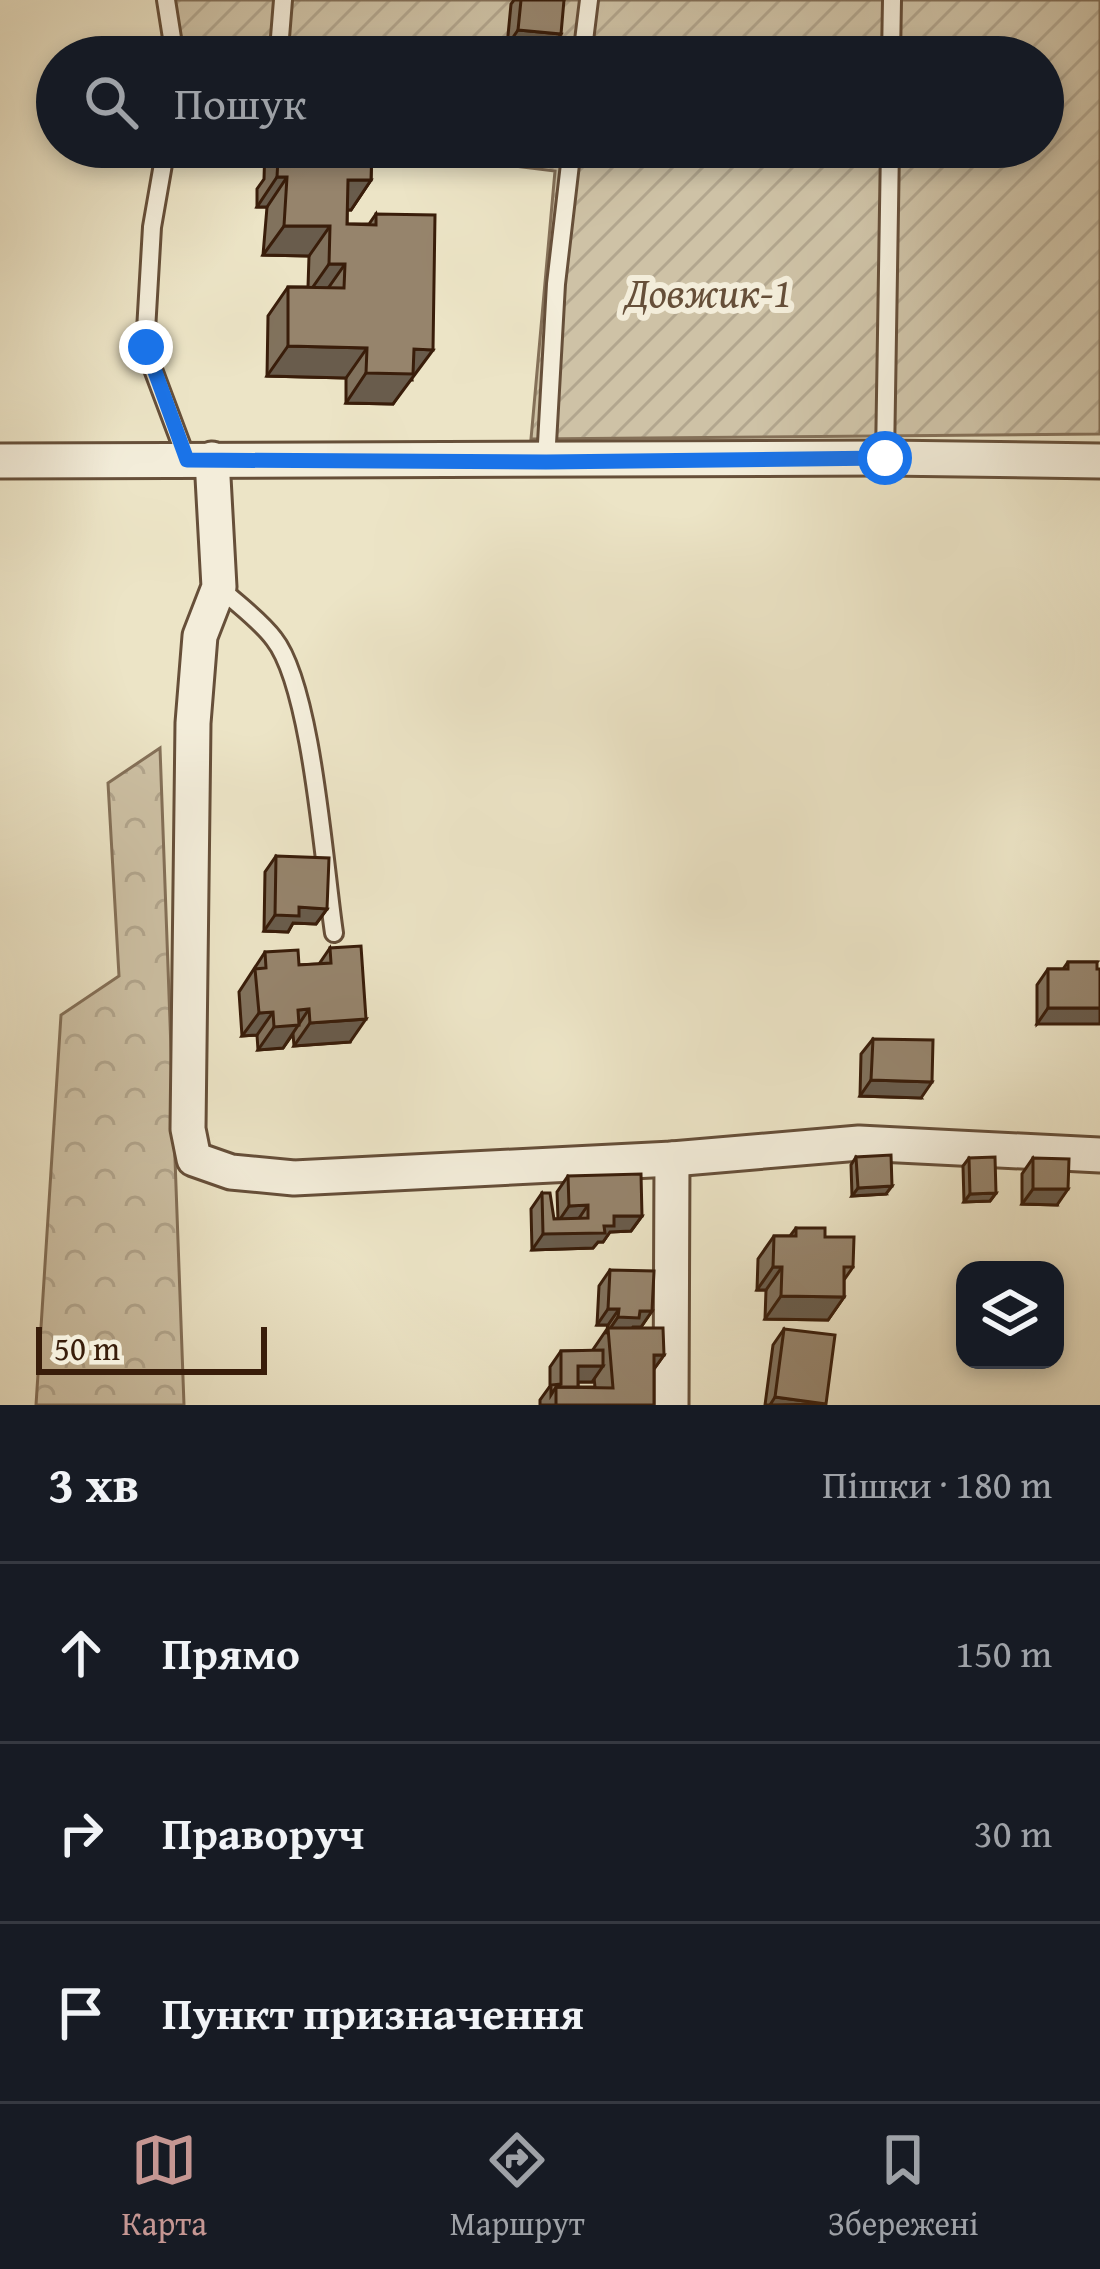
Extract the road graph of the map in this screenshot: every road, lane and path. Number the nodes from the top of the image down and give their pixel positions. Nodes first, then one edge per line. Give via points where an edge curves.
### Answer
1 (166, 0) edge
2 (283, 0) edge
3 (589, 0) edge
4 (892, 0) edge
5 (172, 36) edge
6 (280, 36) edge
7 (585, 36) edge
8 (891, 36) edge
9 (162, 168) edge
10 (570, 168) edge
11 (890, 168) edge
12 (885, 458) junction
13 (199, 459) junction
14 (0, 461) edge
15 (1100, 461) edge
16 (546, 462) junction
17 (219, 587) junction
18 (334, 933) dead end
19 (1100, 1155) edge
20 (672, 1159) junction
21 (671, 1405) edge

1 - 5 lane
2 - 6 lane
3 - 7 lane
4 - 8 lane
9 - 13 lane via 146,347
10 - 16 lane
11 - 12 lane
12 - 15 street
12 - 16 street
13 - 14 street
13 - 16 street
13 - 17 street
17 - 18 lane via 274,639 291,670
17 - 20 street via 200,636 194,723 194,1159 294,1178
19 - 20 street via 859,1143
20 - 21 street

